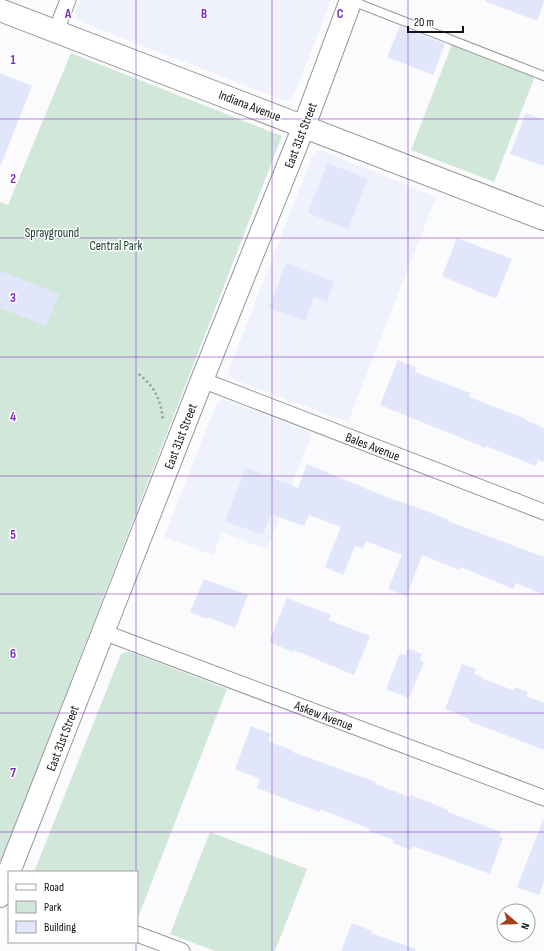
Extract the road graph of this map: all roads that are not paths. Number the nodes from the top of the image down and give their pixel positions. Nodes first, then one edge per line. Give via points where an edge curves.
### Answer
1 (68, 0) edge
2 (351, 0) edge
3 (0, 10) edge
4 (56, 31) junction
5 (544, 76) edge
6 (304, 126) junction
7 (544, 219) edge
8 (202, 380) junction
9 (544, 512) edge
10 (103, 632) junction
11 (544, 798) edge
12 (10, 871) edge
13 (138, 934) edge
14 (182, 951) edge

1 - 4 street
2 - 5 lane
2 - 6 main road, East 31st Street
3 - 4 main road, Indiana Avenue
4 - 6 main road, Indiana Avenue
6 - 7 main road, Indiana Avenue
6 - 8 main road, East 31st Street
8 - 9 street, Bales Avenue
8 - 10 main road, East 31st Street
10 - 11 street, Askew Avenue
10 - 12 main road, East 31st Street
13 - 14 street

